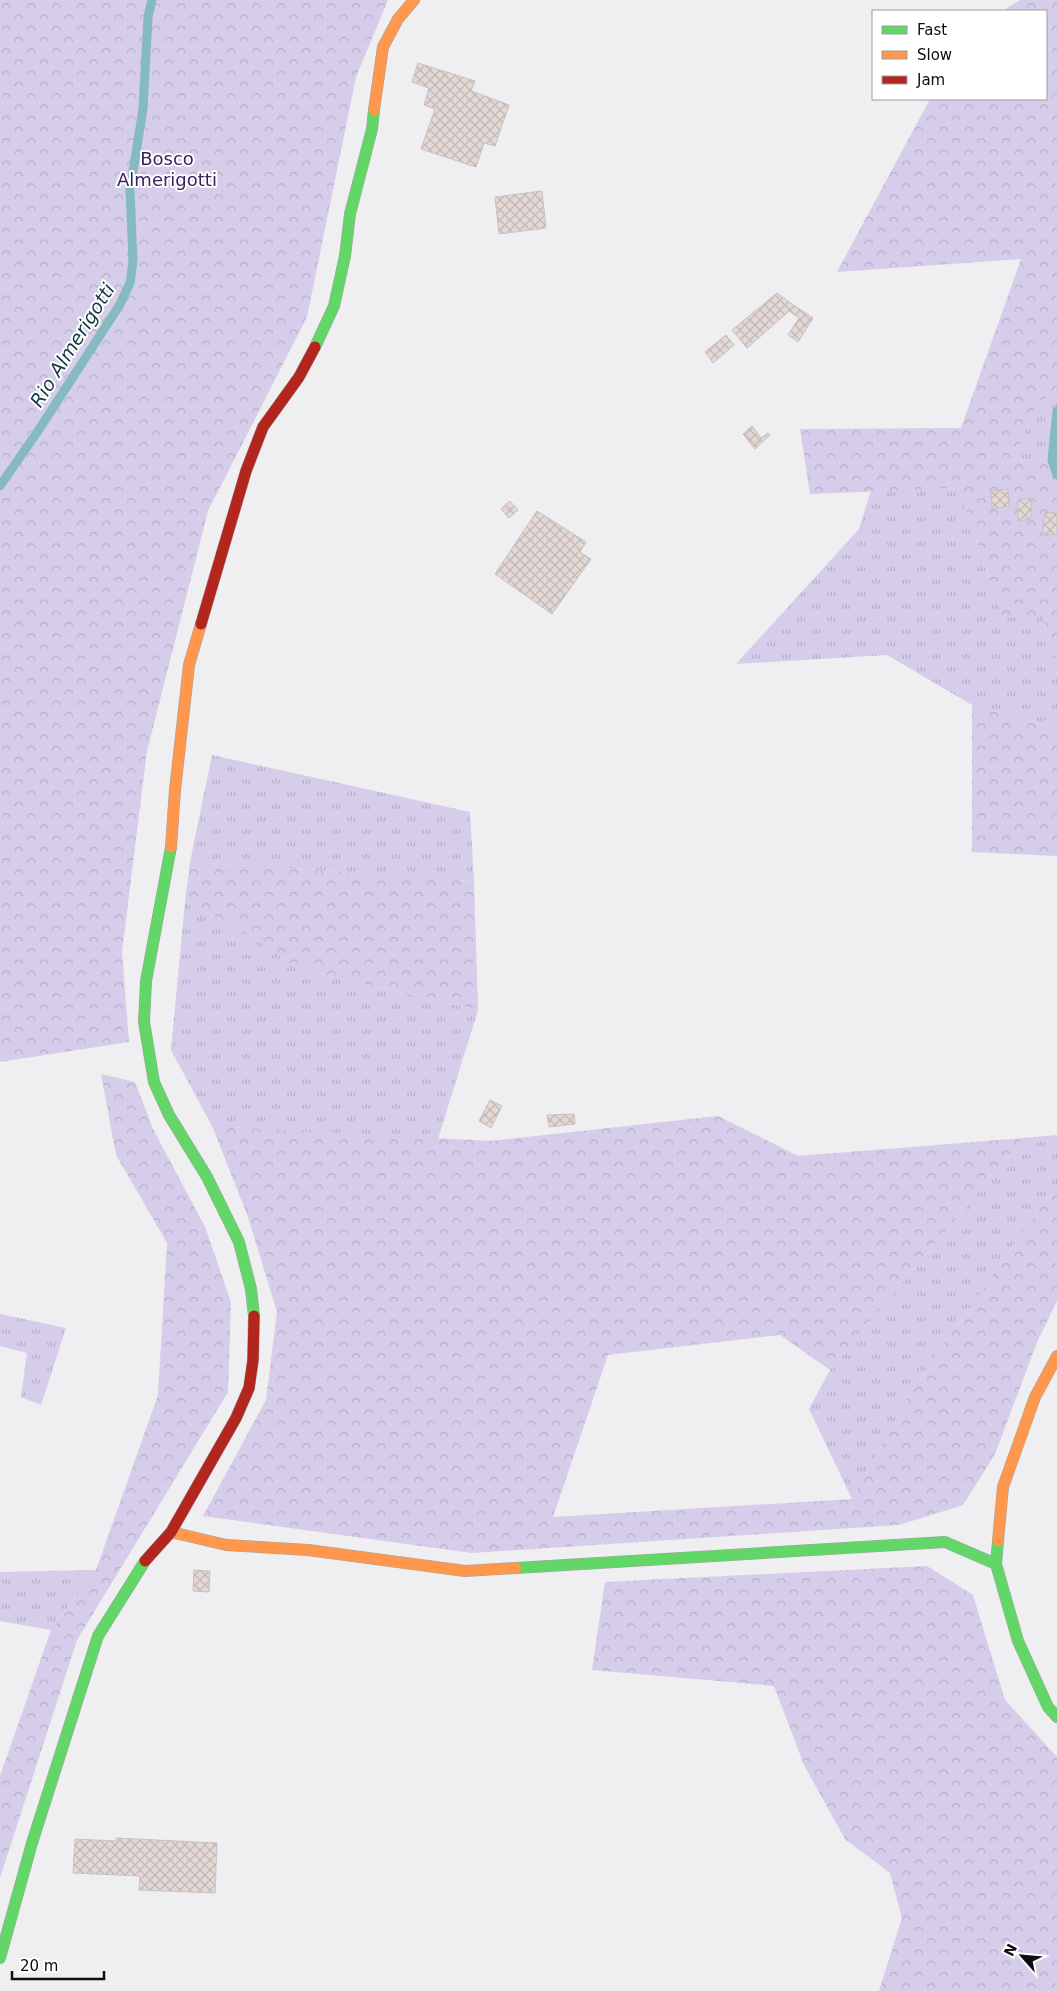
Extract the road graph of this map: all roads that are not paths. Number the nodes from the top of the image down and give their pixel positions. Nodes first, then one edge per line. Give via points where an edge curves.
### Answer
1 (414, 0) edge
2 (1057, 1356) edge
3 (171, 1532) junction
4 (996, 1564) junction
5 (1057, 1717) edge
6 (0, 1958) edge

1 - 3 street via 398,19 383,47 372,129 350,214 334,306 299,377 263,427 246,471 190,665 175,790 173,838 146,981 144,1022 154,1082 239,1242 251,1289 254,1321 249,1388 236,1418
2 - 4 street via 1035,1397 1003,1487
3 - 4 street via 226,1545 308,1550 465,1571 945,1542
3 - 6 street via 144,1562 98,1636 32,1843
4 - 5 street via 1018,1641 1048,1707

